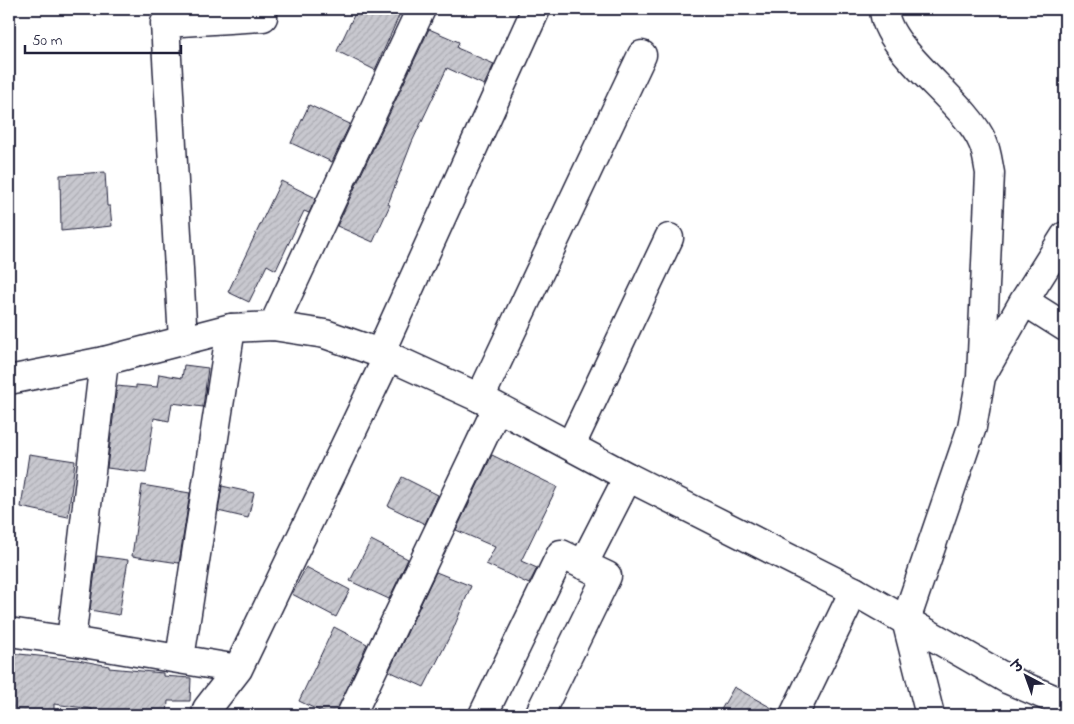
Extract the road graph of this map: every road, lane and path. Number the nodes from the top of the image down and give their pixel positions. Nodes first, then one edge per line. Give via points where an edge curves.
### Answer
1 (262, 9) edge
2 (421, 9) edge
3 (536, 9) edge
4 (884, 9) edge
5 (164, 16) edge
6 (642, 55) dead end
7 (1065, 236) edge
8 (669, 238) dead end
9 (1024, 301) junction
10 (273, 326) junction
11 (1065, 327) edge
12 (231, 328) junction
13 (183, 340) junction
14 (384, 354) junction
15 (104, 361) junction
16 (981, 377) junction
17 (9, 380) edge
18 (489, 403) junction
19 (572, 445) junction
20 (628, 477) junction
21 (583, 565) junction
22 (854, 591) junction
23 (906, 620) junction
24 (9, 632) edge
25 (70, 641) junction
26 (180, 658) junction
27 (238, 669) junction
28 (1062, 697) edge
29 (206, 715) edge
30 (351, 715) edge
31 (483, 715) edge
32 (539, 715) edge
33 (794, 715) edge
34 (930, 715) edge

1 - 5 street via 263,17
2 - 10 street
3 - 14 street
4 - 16 street via 893,37 966,117 983,143 990,173
5 - 13 street
6 - 18 street
7 - 9 street
8 - 19 street
9 - 11 street
9 - 16 street
10 - 12 street
10 - 14 street via 325,334
12 - 13 street
12 - 26 street
13 - 15 street
14 - 18 street
14 - 27 street
15 - 17 street
15 - 25 street
16 - 23 street via 972,427
18 - 19 street
18 - 30 street
19 - 20 street
20 - 21 street
20 - 22 street
21 - 31 street via 562,554
21 - 32 street via 606,576
22 - 23 street
22 - 33 street
23 - 28 street via 1009,680
23 - 34 street
24 - 25 street
25 - 26 street
26 - 27 street
27 - 29 street via 207,709

